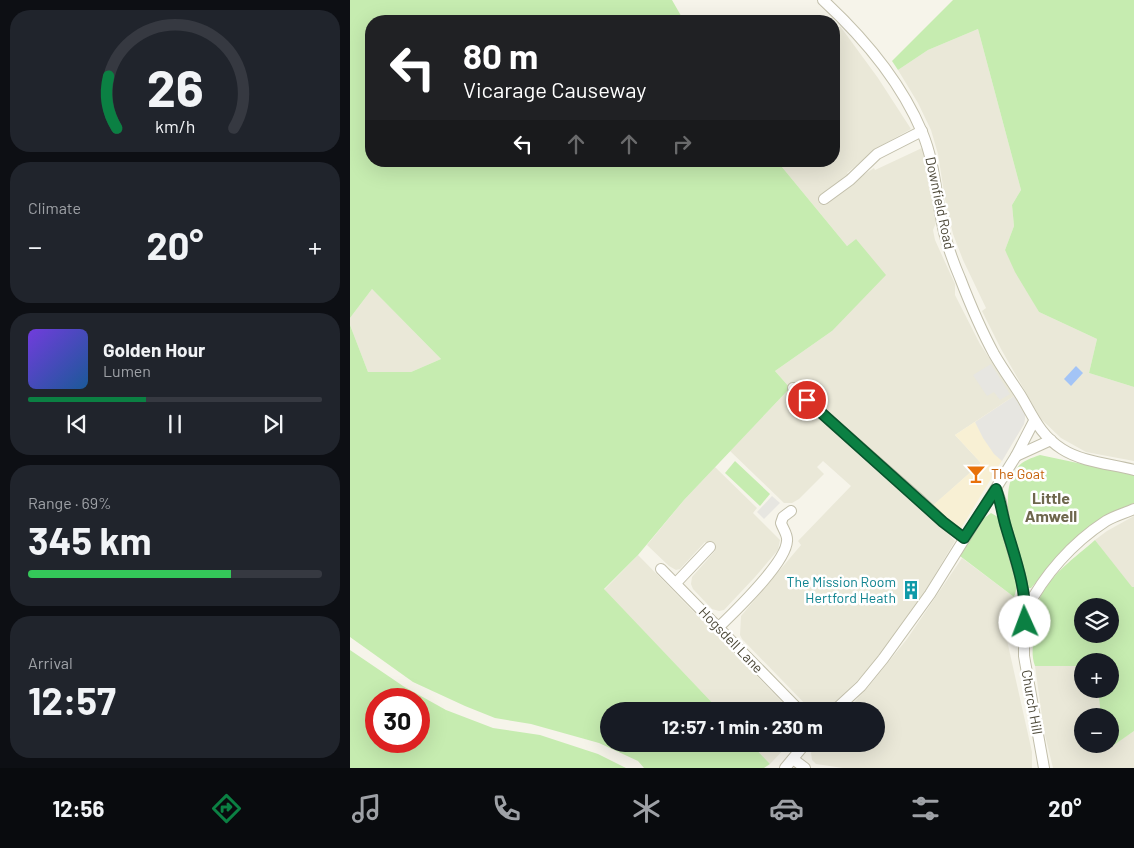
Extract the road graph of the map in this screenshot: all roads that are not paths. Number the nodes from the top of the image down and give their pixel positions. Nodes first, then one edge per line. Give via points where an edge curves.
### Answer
1 (823, 0) edge
2 (838, 15) edge
3 (840, 17) edge
4 (922, 131) junction
5 (824, 199) dead end
6 (793, 388) dead end
7 (1034, 421) junction
8 (1051, 440) junction
9 (1016, 456) junction
10 (1134, 470) edge
11 (996, 489) junction
12 (1134, 508) edge
13 (791, 511) dead end
14 (964, 538) junction
15 (710, 547) dead end
16 (662, 568) dead end
17 (676, 583) junction
18 (1026, 610) junction
19 (719, 627) junction
20 (791, 702) edge
21 (844, 702) edge
22 (799, 752) edge
23 (793, 759) junction
24 (785, 768) edge
25 (804, 768) edge
26 (1044, 768) edge

1 - 2 street, Downfield Road
3 - 4 street, Downfield Road via 865,42 885,69
4 - 5 street via 877,154
4 - 7 street, Downfield Road via 949,250 982,329
6 - 14 street
7 - 8 street, Downfield Road
7 - 9 street
8 - 9 street
8 - 10 street, Downfield Road via 1079,456
9 - 11 street
11 - 14 street
11 - 18 street, Church Hill via 1021,579
12 - 18 street via 1107,520 1085,536 1042,582
13 - 19 street via 781,523 788,540 777,564
14 - 21 street via 898,640
15 - 17 street
16 - 17 street, Hogsdell Lane
17 - 19 street, Hogsdell Lane
18 - 26 street, Church Hill via 1024,656
19 - 20 street, Hogsdell Lane
22 - 23 street
23 - 24 street
23 - 25 street

